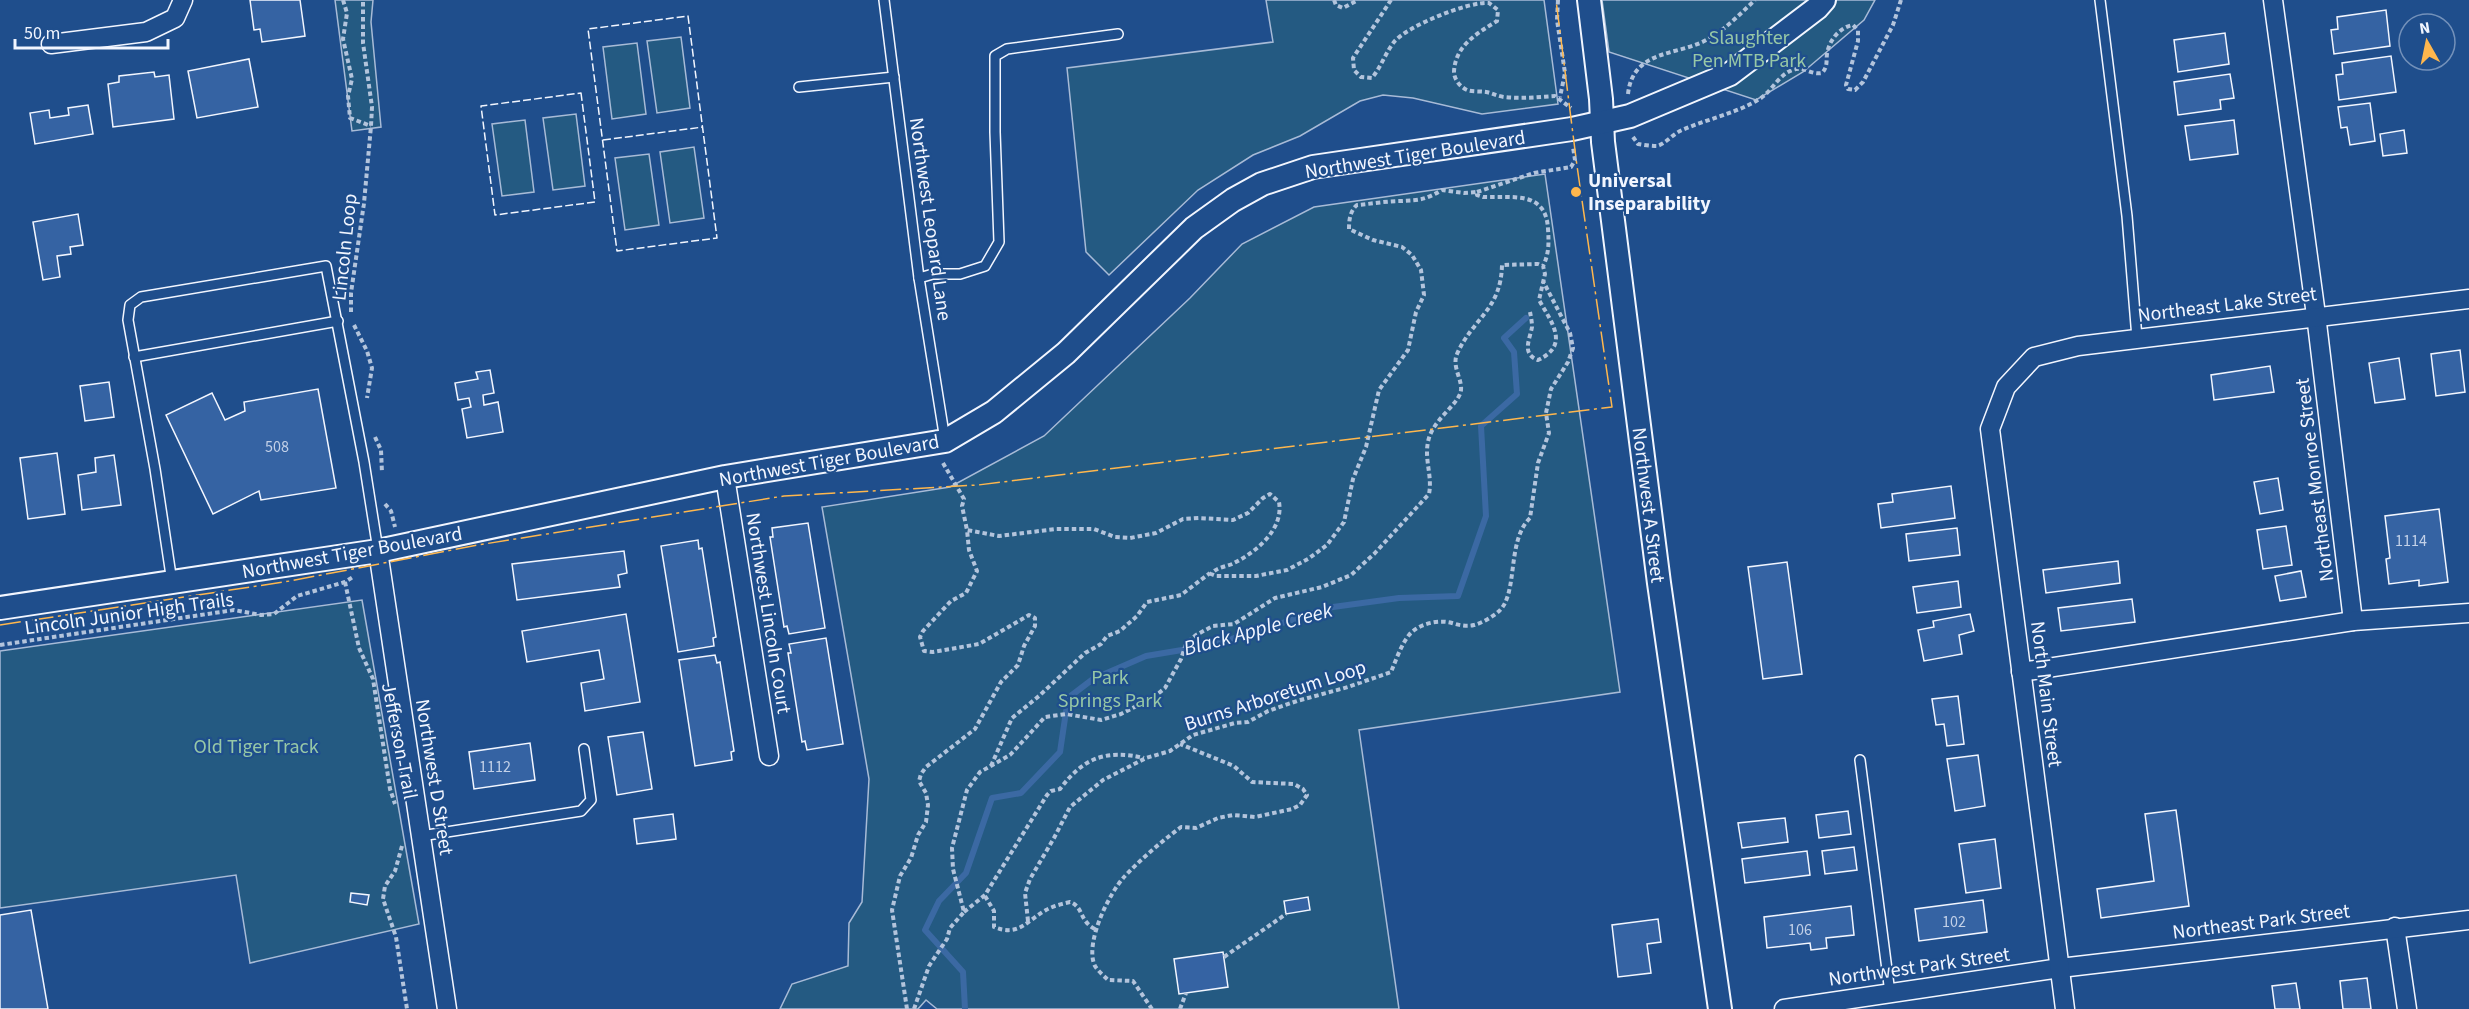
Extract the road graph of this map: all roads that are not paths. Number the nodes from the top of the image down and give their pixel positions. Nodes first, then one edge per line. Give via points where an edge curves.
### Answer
1 (183, 0) edge
2 (884, 0) edge
3 (1589, 0) edge
4 (1824, 0) edge
5 (2100, 0) edge
6 (2273, 0) edge
7 (1118, 34) dead end
8 (51, 44) dead end
9 (894, 77) junction
10 (799, 87) dead end
11 (1603, 124) junction
12 (919, 278) junction
13 (2469, 298) edge
14 (2316, 315) junction
15 (338, 321) junction
16 (2138, 338) junction
17 (134, 357) junction
18 (2006, 387) joint
19 (944, 452) junction
20 (725, 477) junction
21 (378, 551) junction
22 (172, 582) junction
23 (0, 608) edge
24 (2469, 613) edge
25 (2354, 621) junction
26 (2021, 672) junction
27 (584, 749) dead end
28 (769, 756) dead end
29 (1860, 760) dead end
30 (421, 836) junction
31 (2469, 920) edge
32 (2395, 927) junction
33 (2060, 968) junction
34 (1890, 993) junction
35 (447, 1009) edge
36 (1720, 1009) edge
37 (1784, 1009) edge
38 (2065, 1009) edge
39 (2407, 1009) edge

1 - 8 street via 175,18 146,32
2 - 9 lane, Northwest Leopard Lane
3 - 11 street, Northwest A Street
4 - 11 street, Northwest Tiger Boulevard via 1730,74 1652,108
5 - 16 lane
6 - 14 street, Northeast Monroe Street
7 - 12 lane via 1007,49 995,56 999,242 985,266 960,274
9 - 10 lane
9 - 12 lane, Northwest Leopard Lane
11 - 19 street, Northwest Tiger Boulevard via 1313,167 1262,184 1194,228 1066,353
11 - 36 street, Northwest A Street via 1659,583
12 - 19 lane, Northwest Leopard Lane
13 - 14 street, Northeast Lake Street
14 - 16 street, Northeast Lake Street
14 - 25 street, Northeast Monroe Street
15 - 17 lane
15 - 17 lane via 326,266 141,297 130,304 128,320
15 - 21 lane
16 - 18 street, Northeast Lake Street via 2034,357
17 - 22 lane
18 - 26 street, North Main Street via 1990,429
19 - 20 street, Northwest Tiger Boulevard
20 - 21 street, Northwest Tiger Boulevard
20 - 28 street, Northwest Lincoln Court
21 - 22 street, Northwest Tiger Boulevard
21 - 30 street, Northwest D Street
22 - 23 street, Northwest Tiger Boulevard
24 - 25 street
25 - 26 street
26 - 33 street, North Main Street
27 - 30 lane via 591,800 581,811
29 - 34 lane
30 - 35 street, Northwest D Street
31 - 32 street, Northeast Park Street
32 - 33 street, Northeast Park Street
32 - 39 street
33 - 34 street, Northwest Park Street
33 - 38 street, North Main Street
34 - 37 street, Northwest Park Street

